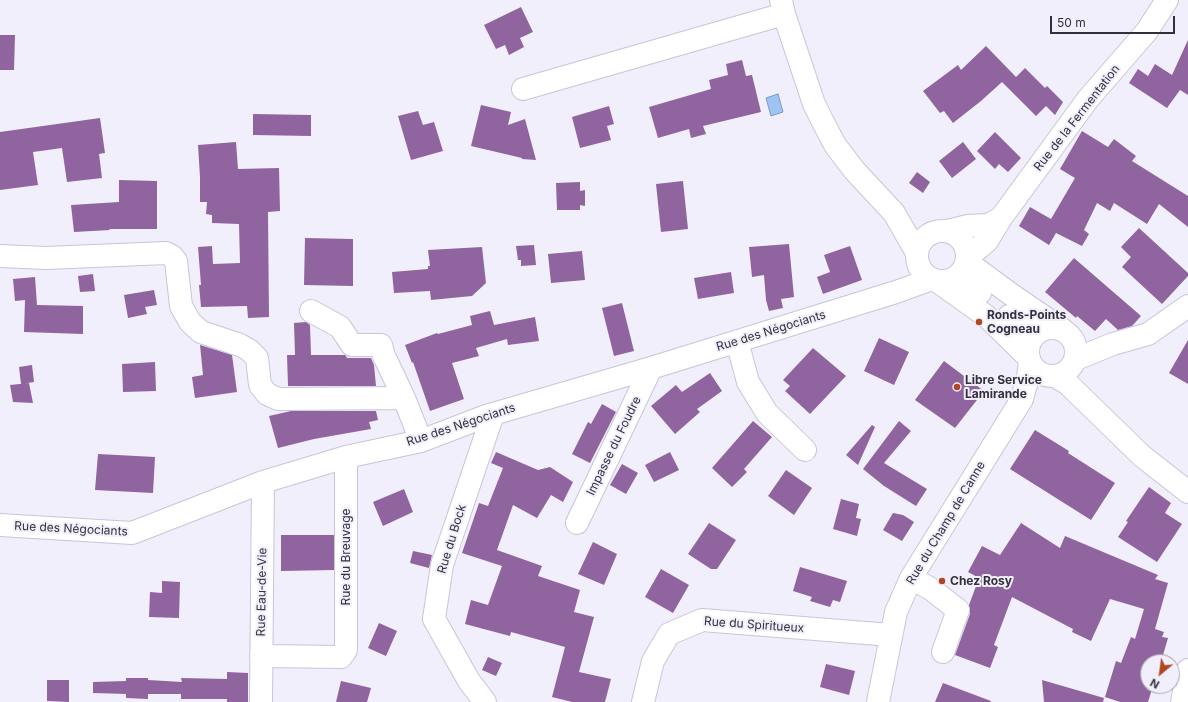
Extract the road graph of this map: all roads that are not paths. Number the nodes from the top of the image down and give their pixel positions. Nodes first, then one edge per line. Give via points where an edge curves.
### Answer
1 (1167, 0) edge
2 (783, 7) edge
3 (523, 89) dead end
4 (894, 213) junction
5 (1001, 218) junction
6 (943, 231) junction
7 (917, 255) junction
8 (0, 256) edge
9 (967, 262) junction
10 (937, 281) junction
11 (896, 292) junction
12 (980, 294) junction
13 (1188, 306) edge
14 (311, 311) dead end
15 (1009, 316) junction
16 (738, 341) junction
17 (1062, 354) junction
18 (1029, 356) junction
19 (651, 368) junction
20 (404, 398) junction
21 (1022, 399) junction
22 (493, 414) junction
23 (422, 441) junction
24 (805, 450) dead end
25 (346, 457) junction
26 (263, 482) junction
27 (1188, 492) edge
28 (577, 523) dead end
29 (0, 526) edge
30 (912, 578) junction
31 (891, 635) junction
32 (943, 652) dead end
33 (261, 656) junction
34 (1188, 670) edge
35 (261, 702) edge
36 (485, 702) edge
37 (643, 702) edge
38 (878, 702) edge
39 (1182, 702) edge

1 - 5 street, Rue de la Fermentation via 1146,31 1088,99
2 - 3 street
2 - 4 street via 814,104 832,139 854,170
4 - 6 street via 913,224
4 - 7 street
5 - 6 street via 988,225
5 - 9 street, Rue de la Fermentation via 987,241
6 - 7 street via 932,233 925,238
6 - 9 street via 955,234 962,240 967,248
7 - 10 street via 921,270 926,276
7 - 11 street
8 - 20 street via 46,258 166,252 176,261 181,306 190,322 201,332 240,345 257,358 260,385 267,394 278,400
9 - 10 street via 962,273 956,278
9 - 12 street via 970,278
9 - 17 street via 1012,295
10 - 11 street, Rue des Négociants
10 - 12 street via 951,281
10 - 18 street via 986,316
11 - 16 street, Rue des Négociants
12 - 15 street
13 - 17 street via 1148,334 1114,344
14 - 20 street via 340,327 352,345 381,345
15 - 17 street
15 - 18 street via 1020,330
16 - 19 street, Rue des Négociants
16 - 24 street via 748,382 767,413
17 - 18 street via 1038,371
17 - 18 street via 1039,331 1034,336
17 - 21 street, Rue du Champ de Canne
17 - 27 street via 1068,384 1142,456
18 - 21 street, Rue du Champ de Canne via 1028,377
19 - 22 street, Rue des Négociants
19 - 28 street, Impasse du Foudre
20 - 23 street
21 - 30 street, Rue du Champ de Canne
22 - 23 street, Rue des Négociants
22 - 36 street, Rue du Bock via 442,564 434,619 469,681
23 - 25 street, Rue des Négociants
25 - 26 street, Rue des Négociants
25 - 33 street, Rue du Breuvage via 346,650 342,656
26 - 29 street, Rue des Négociants via 132,533
26 - 33 street, Rue Eau-de-Vie
30 - 31 street, Rue du Champ de Canne via 896,612
30 - 32 street via 958,610
31 - 37 street, Rue du Spiritueux via 702,620 669,634 653,661
31 - 38 street, Rue du Champ de Canne
33 - 35 street, Rue Eau-de-Vie
34 - 39 street

